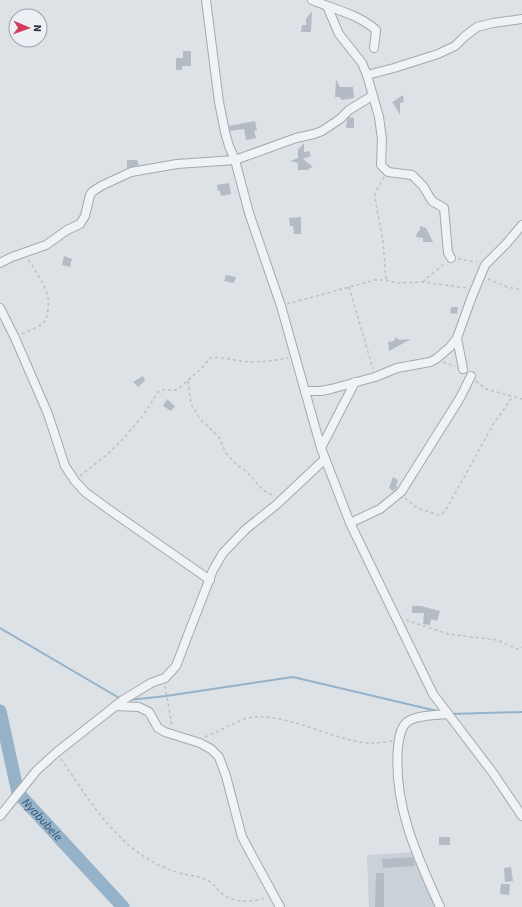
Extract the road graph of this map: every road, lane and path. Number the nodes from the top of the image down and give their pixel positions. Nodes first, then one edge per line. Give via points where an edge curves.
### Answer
1 (206, 0) edge
2 (312, 0) edge
3 (327, 6) junction
4 (522, 19) edge
5 (374, 48) dead end
6 (367, 74) junction
7 (372, 96) junction
8 (235, 160) junction
9 (387, 171) junction
10 (522, 225) edge
11 (24, 253) junction
12 (451, 258) dead end
13 (0, 263) edge
14 (481, 275) junction
15 (386, 280) junction
16 (348, 287) junction
17 (475, 289) junction
18 (522, 290) edge
19 (282, 306) junction
20 (0, 308) edge
21 (15, 338) junction
22 (457, 338) junction
23 (296, 357) junction
24 (436, 359) junction
25 (463, 369) joint
26 (471, 376) joint
27 (375, 377) junction
28 (188, 380) junction
29 (355, 382) junction
30 (305, 391) junction
31 (513, 396) junction
32 (522, 399) edge
33 (321, 448) junction
34 (325, 459) junction
35 (75, 481) junction
36 (401, 492) junction
37 (284, 498) junction
38 (350, 523) junction
39 (210, 580) junction
40 (397, 617) junction
41 (522, 647) edge
42 (165, 678) junction
43 (115, 706) junction
44 (448, 714) junction
45 (178, 737) junction
46 (399, 740) junction
47 (194, 741) junction
48 (57, 752) junction
49 (0, 816) edge
50 (522, 816) edge
51 (274, 896) junction
52 (280, 907) edge
53 (440, 907) edge

1 - 8 street via 219,102 225,132
2 - 3 street
3 - 5 street via 353,16 376,30
3 - 6 street via 341,38 362,63
4 - 6 street via 477,27 455,46 438,54
6 - 7 street
7 - 8 street via 322,131
7 - 9 street via 379,117 382,139 381,165
8 - 11 street via 177,164 124,175 92,192 80,224 46,245
8 - 19 street via 249,213
9 - 12 street via 393,174 412,175 423,186 432,201 444,208 448,253
9 - 15 path via 375,195 383,240
10 - 14 street via 485,265
11 - 13 street
11 - 21 path via 49,297 47,317 42,324
14 - 17 street
14 - 18 path via 507,287
15 - 16 path
15 - 17 path
16 - 19 path
16 - 27 path
17 - 22 street
19 - 23 street
20 - 21 street
21 - 35 street via 48,414 66,466
22 - 24 street
22 - 25 street
23 - 28 path via 269,362 210,358
23 - 30 street
24 - 25 path
24 - 27 street via 397,368
26 - 31 path via 486,389
26 - 36 street
27 - 29 street
28 - 35 path via 177,390 159,392 121,442
28 - 37 path via 193,409 221,440 226,453 263,490 273,496
29 - 30 street via 321,391
29 - 33 street
30 - 33 street
31 - 32 path
31 - 36 path via 494,423 442,514 416,508
33 - 34 street
34 - 37 street
34 - 38 street
35 - 39 street via 85,492
36 - 38 street via 380,509
37 - 39 street via 230,544 218,560
38 - 40 street
39 - 42 street via 176,666
40 - 41 path via 448,634 497,640 518,648
40 - 44 street via 433,694
42 - 43 street
42 - 45 path via 170,717
43 - 45 street via 139,707 149,712 158,728
43 - 48 street
44 - 46 street via 408,721
44 - 50 street
45 - 47 street
46 - 47 path via 366,743 274,718 250,717
46 - 53 street via 397,762 400,798 407,828
47 - 51 street via 211,749 219,757 242,837
48 - 49 street via 37,770
48 - 51 path via 96,811 124,841 148,860 182,874 202,878 214,884 221,893 237,901
51 - 52 street

